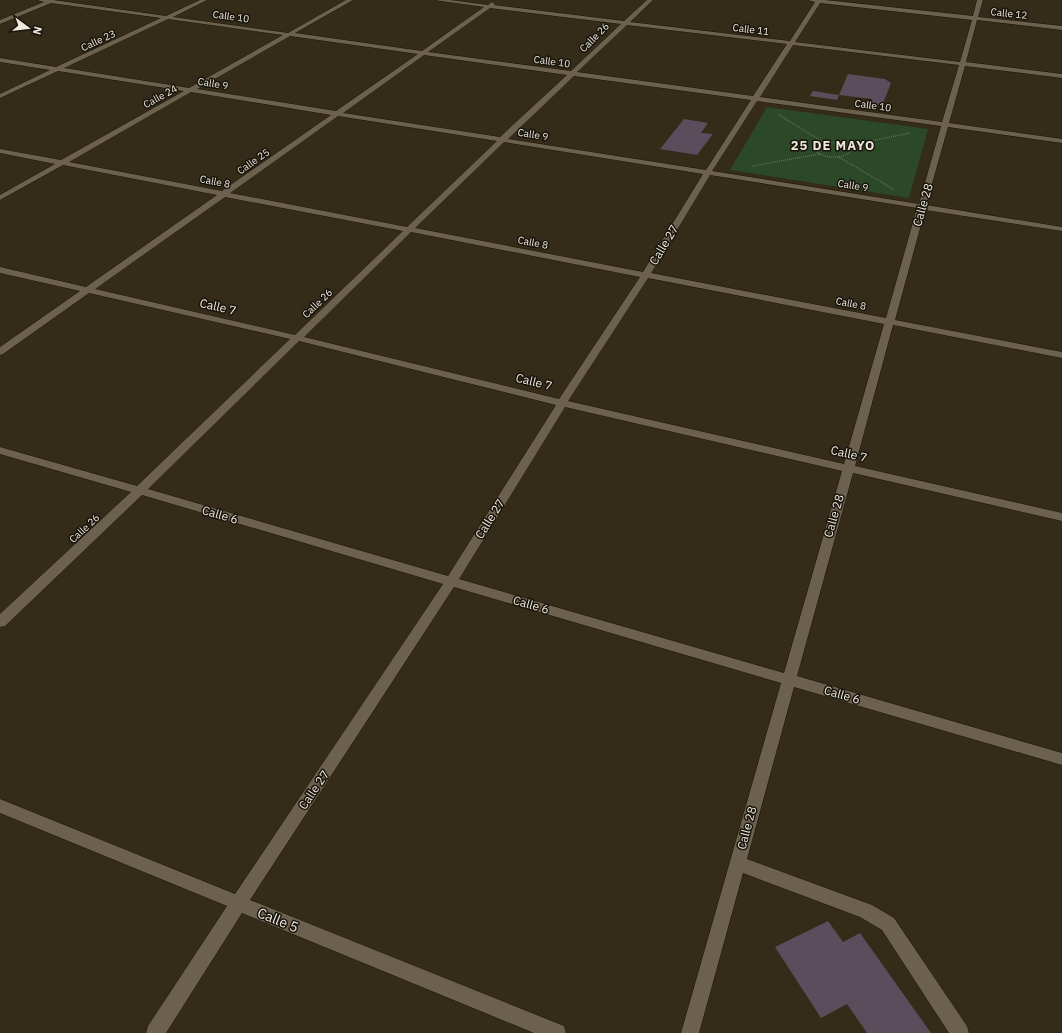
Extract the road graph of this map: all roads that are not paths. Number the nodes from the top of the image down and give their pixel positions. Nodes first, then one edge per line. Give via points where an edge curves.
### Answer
1 (40, 0) edge
2 (204, 0) edge
3 (350, 0) edge
4 (437, 0) edge
5 (498, 0) edge
6 (650, 0) edge
7 (816, 0) edge
8 (980, 0) edge
9 (52, 1) edge
10 (489, 6) junction
11 (167, 17) junction
12 (975, 18) junction
13 (0, 22) edge
14 (625, 23) junction
15 (1062, 28) edge
16 (289, 34) junction
17 (792, 43) junction
18 (423, 53) junction
19 (0, 60) edge
20 (963, 64) junction
21 (57, 69) junction
22 (573, 74) junction
23 (1062, 76) edge
24 (191, 90) junction
25 (0, 96) edge
26 (756, 99) junction
27 (340, 113) junction
28 (945, 124) junction
29 (503, 139) junction
30 (1062, 141) edge
31 (0, 151) edge
32 (62, 163) junction
33 (708, 172) junction
34 (224, 194) junction
35 (0, 198) edge
36 (923, 207) junction
37 (1062, 229) edge
38 (410, 230) junction
39 (0, 270) edge
40 (646, 274) junction
41 (87, 290) junction
42 (889, 321) junction
43 (297, 338) junction
44 (0, 352) edge
45 (1062, 355) edge
46 (562, 403) junction
47 (0, 450) edge
48 (848, 467) junction
49 (140, 491) junction
50 (1062, 517) edge
51 (451, 582) junction
52 (0, 622) edge
53 (789, 679) junction
54 (1062, 760) edge
55 (0, 806) edge
56 (738, 863) junction
57 (238, 904) junction
58 (156, 1033) edge
59 (557, 1033) edge
60 (690, 1033) edge
61 (960, 1033) edge

1 - 9 street, Calle 10
2 - 11 street, Calle 23
3 - 16 street, Calle 24
4 - 10 street, Calle 11
5 - 10 street, Calle 25
6 - 14 street, Calle 26
7 - 12 street, Calle 12
7 - 17 street, Calle 27
8 - 12 street, Calle 28
9 - 11 street, Calle 10
9 - 13 street
10 - 14 street, Calle 11
10 - 18 street, Calle 25
11 - 16 street, Calle 10
11 - 21 street, Calle 23
12 - 15 street, Calle 12
12 - 20 street, Calle 28
14 - 17 street, Calle 11
14 - 22 street, Calle 26
16 - 18 street, Calle 10
16 - 24 street, Calle 24
17 - 20 street, Calle 11
17 - 26 street, Calle 27
18 - 22 street, Calle 10
18 - 27 street, Calle 25
19 - 21 street, Calle 9
20 - 23 street, Calle 11
20 - 28 street, Calle 28
21 - 24 street, Calle 9
21 - 25 street, Calle 23
22 - 26 street, Calle 10
22 - 29 street, Calle 26
24 - 27 street, Calle 9
24 - 32 street, Calle 24
26 - 28 street, Calle 10
26 - 33 street, Calle 27
27 - 29 street, Calle 9
27 - 34 street, Calle 25
28 - 30 street, Calle 10
28 - 36 street, Calle 28
29 - 33 street, Calle 9
29 - 38 street, Calle 26
31 - 32 street, Calle 8
32 - 34 street, Calle 8
32 - 35 street, Calle 24
33 - 36 street, Calle 9
33 - 40 street, Calle 27
34 - 38 street, Calle 8
34 - 41 street, Calle 25
36 - 37 street, Calle 9
36 - 42 street, Calle 28
38 - 40 street, Calle 8
38 - 43 street, Calle 26
39 - 41 street, Calle 7
40 - 42 street, Calle 8
40 - 46 street, Calle 27
41 - 43 street, Calle 7
41 - 44 street, Calle 25
42 - 45 street, Calle 8
42 - 48 street, Calle 28
43 - 46 street, Calle 7
43 - 49 street, Calle 26
46 - 48 street, Calle 7
46 - 51 street, Calle 27
47 - 49 street, Calle 6
48 - 50 street, Calle 7
48 - 53 street, Calle 28
49 - 51 street, Calle 6
49 - 52 street, Calle 26
51 - 53 street, Calle 6
51 - 57 street, Calle 27
53 - 54 street, Calle 6
53 - 56 street, Calle 28
55 - 57 street, Calle 5
56 - 60 street, Calle 28
56 - 61 street via 866,911 888,924
57 - 58 street, Calle 27
57 - 59 street, Calle 5

